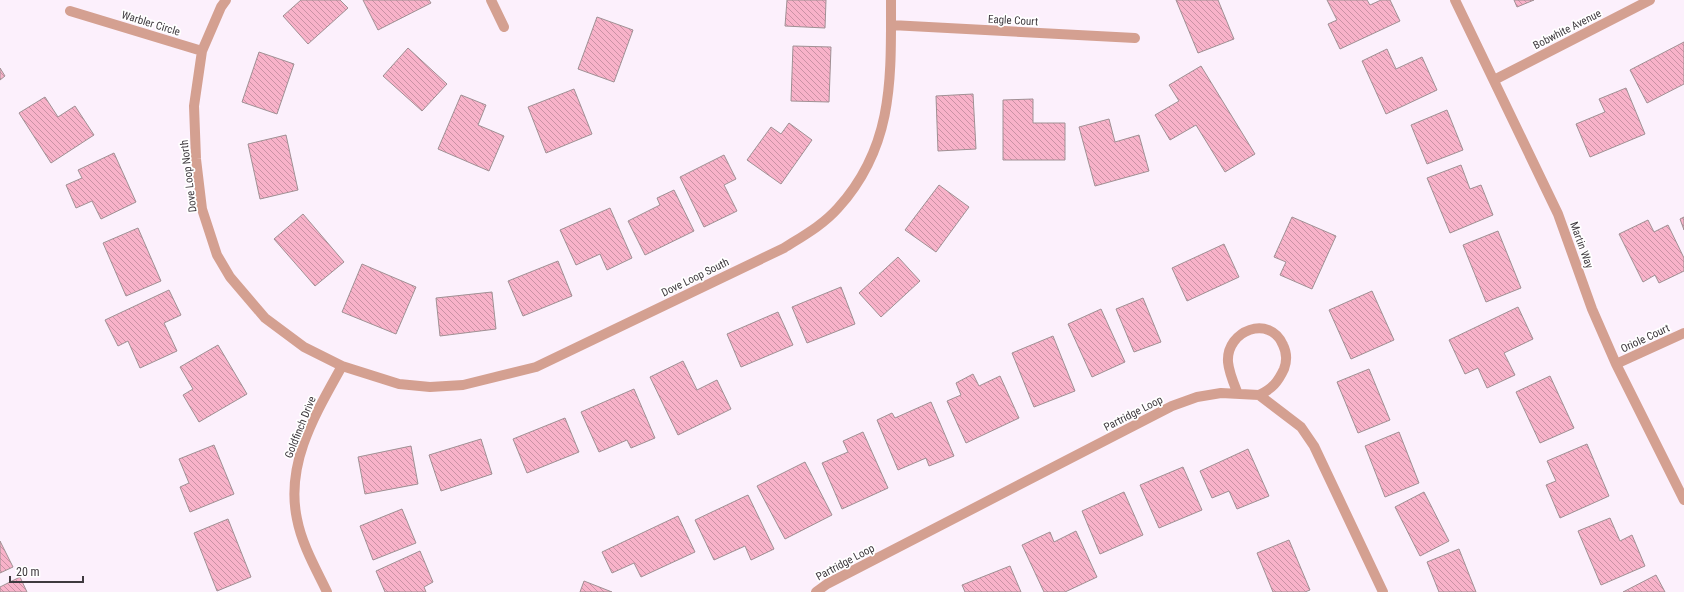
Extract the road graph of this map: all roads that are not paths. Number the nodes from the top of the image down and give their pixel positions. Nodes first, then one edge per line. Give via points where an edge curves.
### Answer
1 (226, 0) edge
2 (491, 0) edge
3 (890, 0) edge
4 (1454, 0) edge
5 (1650, 0) edge
6 (70, 11) dead end
7 (891, 25) junction
8 (504, 27) dead end
9 (1135, 38) dead end
10 (202, 51) junction
11 (1494, 80) junction
12 (1684, 333) edge
13 (1616, 364) junction
14 (342, 366) junction
15 (1238, 394) junction
16 (1259, 395) junction
17 (1684, 500) edge
18 (327, 592) edge
19 (816, 592) edge
20 (1383, 592) edge

1 - 10 street, Dove Loop North
2 - 8 street
3 - 7 street, Dove Loop South
4 - 11 street, Martin Way
5 - 11 street, Bobwhite Avenue
6 - 10 street, Warbler Circle
7 - 9 street, Eagle Court
7 - 14 street, Dove Loop South via 889,94 883,126 873,157 857,184 837,209 813,230 784,248 536,368 463,385 430,387 399,384
10 - 14 street, Dove Loop North via 194,106 196,159 202,209 218,255 230,277 265,318 304,347
11 - 13 street, Martin Way via 1558,214 1592,309
12 - 13 street, Oriole Court
13 - 17 street, Martin Way
14 - 18 street, Goldfinch Drive via 318,409 297,460 294,490 297,519 306,549
15 - 16 street, Partridge Loop
15 - 16 street via 1229,369 1229,352 1234,340 1245,331 1258,327 1271,330 1281,339 1286,352 1286,365 1280,378 1271,389
15 - 19 street, Partridge Loop via 1221,393 1197,397 1172,406 834,580
16 - 20 street via 1301,427 1314,446

